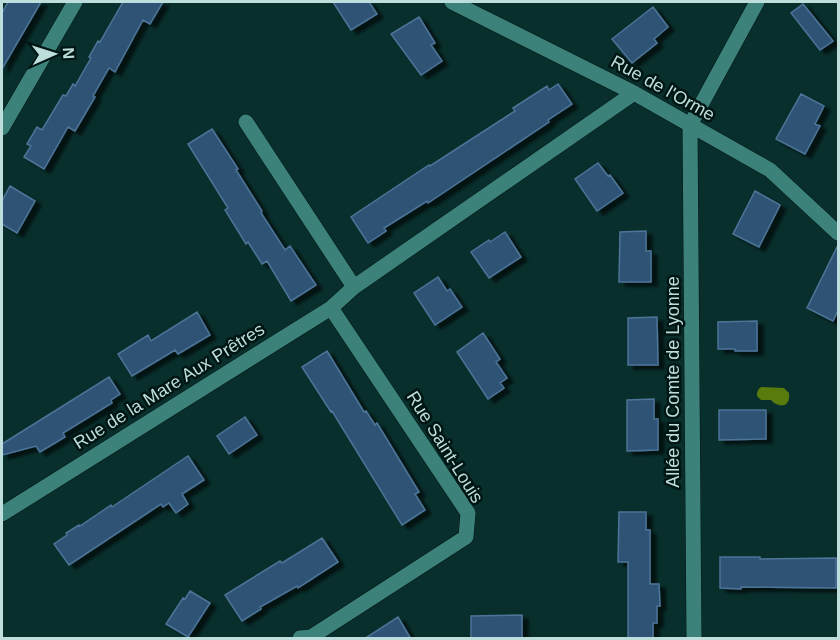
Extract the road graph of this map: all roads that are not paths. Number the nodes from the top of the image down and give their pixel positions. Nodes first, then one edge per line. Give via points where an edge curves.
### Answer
1 (75, 2) edge
2 (452, 2) edge
3 (757, 2) edge
4 (634, 93) junction
5 (246, 122) dead end
6 (690, 125) junction
7 (2, 128) edge
8 (838, 232) edge
9 (354, 287) junction
10 (331, 308) junction
11 (2, 514) edge
12 (300, 639) edge
13 (694, 639) edge

1 - 7 street
2 - 4 street, Rue de l'Orme
3 - 6 street
4 - 6 street, Rue de l'Orme
4 - 9 street, Rue de la Mare Aux Prêtres
5 - 9 street
6 - 8 street, Rue de l'Orme via 770,170
6 - 13 street, Allée du Comte de Lyonne
9 - 10 street, Rue de la Mare Aux Prêtres
10 - 11 street, Rue de la Mare Aux Prêtres
10 - 12 street, Rue Saint-Louis via 468,513 466,537 311,637

